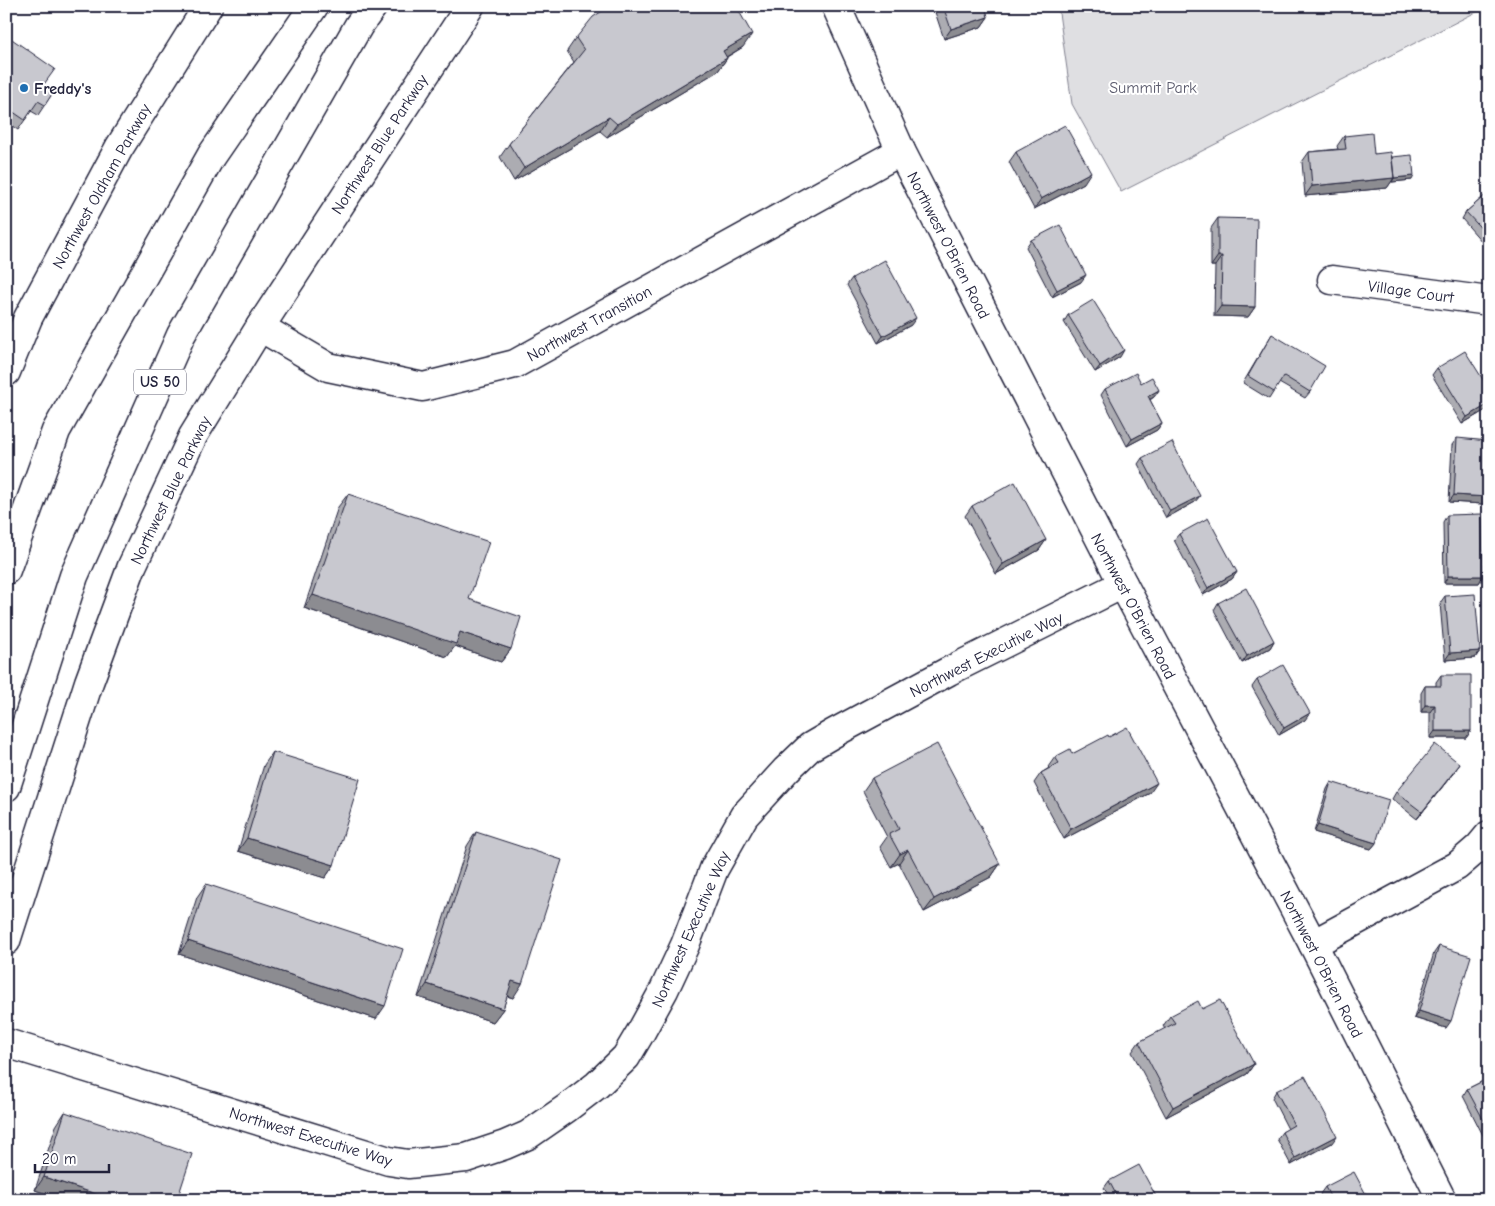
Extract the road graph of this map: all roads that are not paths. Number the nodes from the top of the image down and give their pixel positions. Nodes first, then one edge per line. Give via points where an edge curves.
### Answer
1 (208, 6) edge
2 (314, 6) edge
3 (373, 6) edge
4 (470, 6) edge
5 (836, 6) edge
6 (901, 150) junction
7 (1332, 280) dead end
8 (1489, 301) edge
9 (260, 327) junction
10 (6, 372) edge
11 (6, 570) edge
12 (1123, 584) junction
13 (6, 787) edge
14 (1489, 835) edge
15 (6, 941) edge
16 (1313, 944) junction
17 (6, 1043) edge
18 (1442, 1200) edge

1 - 10 main road, Northwest Oldham Parkway via 120,148 28,318
2 - 11 main road via 211,156 56,431
3 - 13 main road, US 50 via 359,25 181,335 74,576
4 - 9 main road, Northwest Blue Parkway
5 - 6 main road, Northwest O'Brien Road
6 - 9 main road, Northwest Transition via 515,364 423,387 328,367
6 - 12 main road, Northwest O'Brien Road
7 - 8 main road, Village Court
9 - 15 main road, Northwest Blue Parkway via 193,436 132,566 89,682
12 - 16 main road, Northwest O'Brien Road
12 - 17 main road, Northwest Executive Way via 949,671 810,747 744,816 714,869 664,990 626,1057 567,1108 528,1135 505,1145 466,1158 408,1164 389,1161
14 - 16 main road via 1457,866
16 - 18 main road, Northwest O'Brien Road

